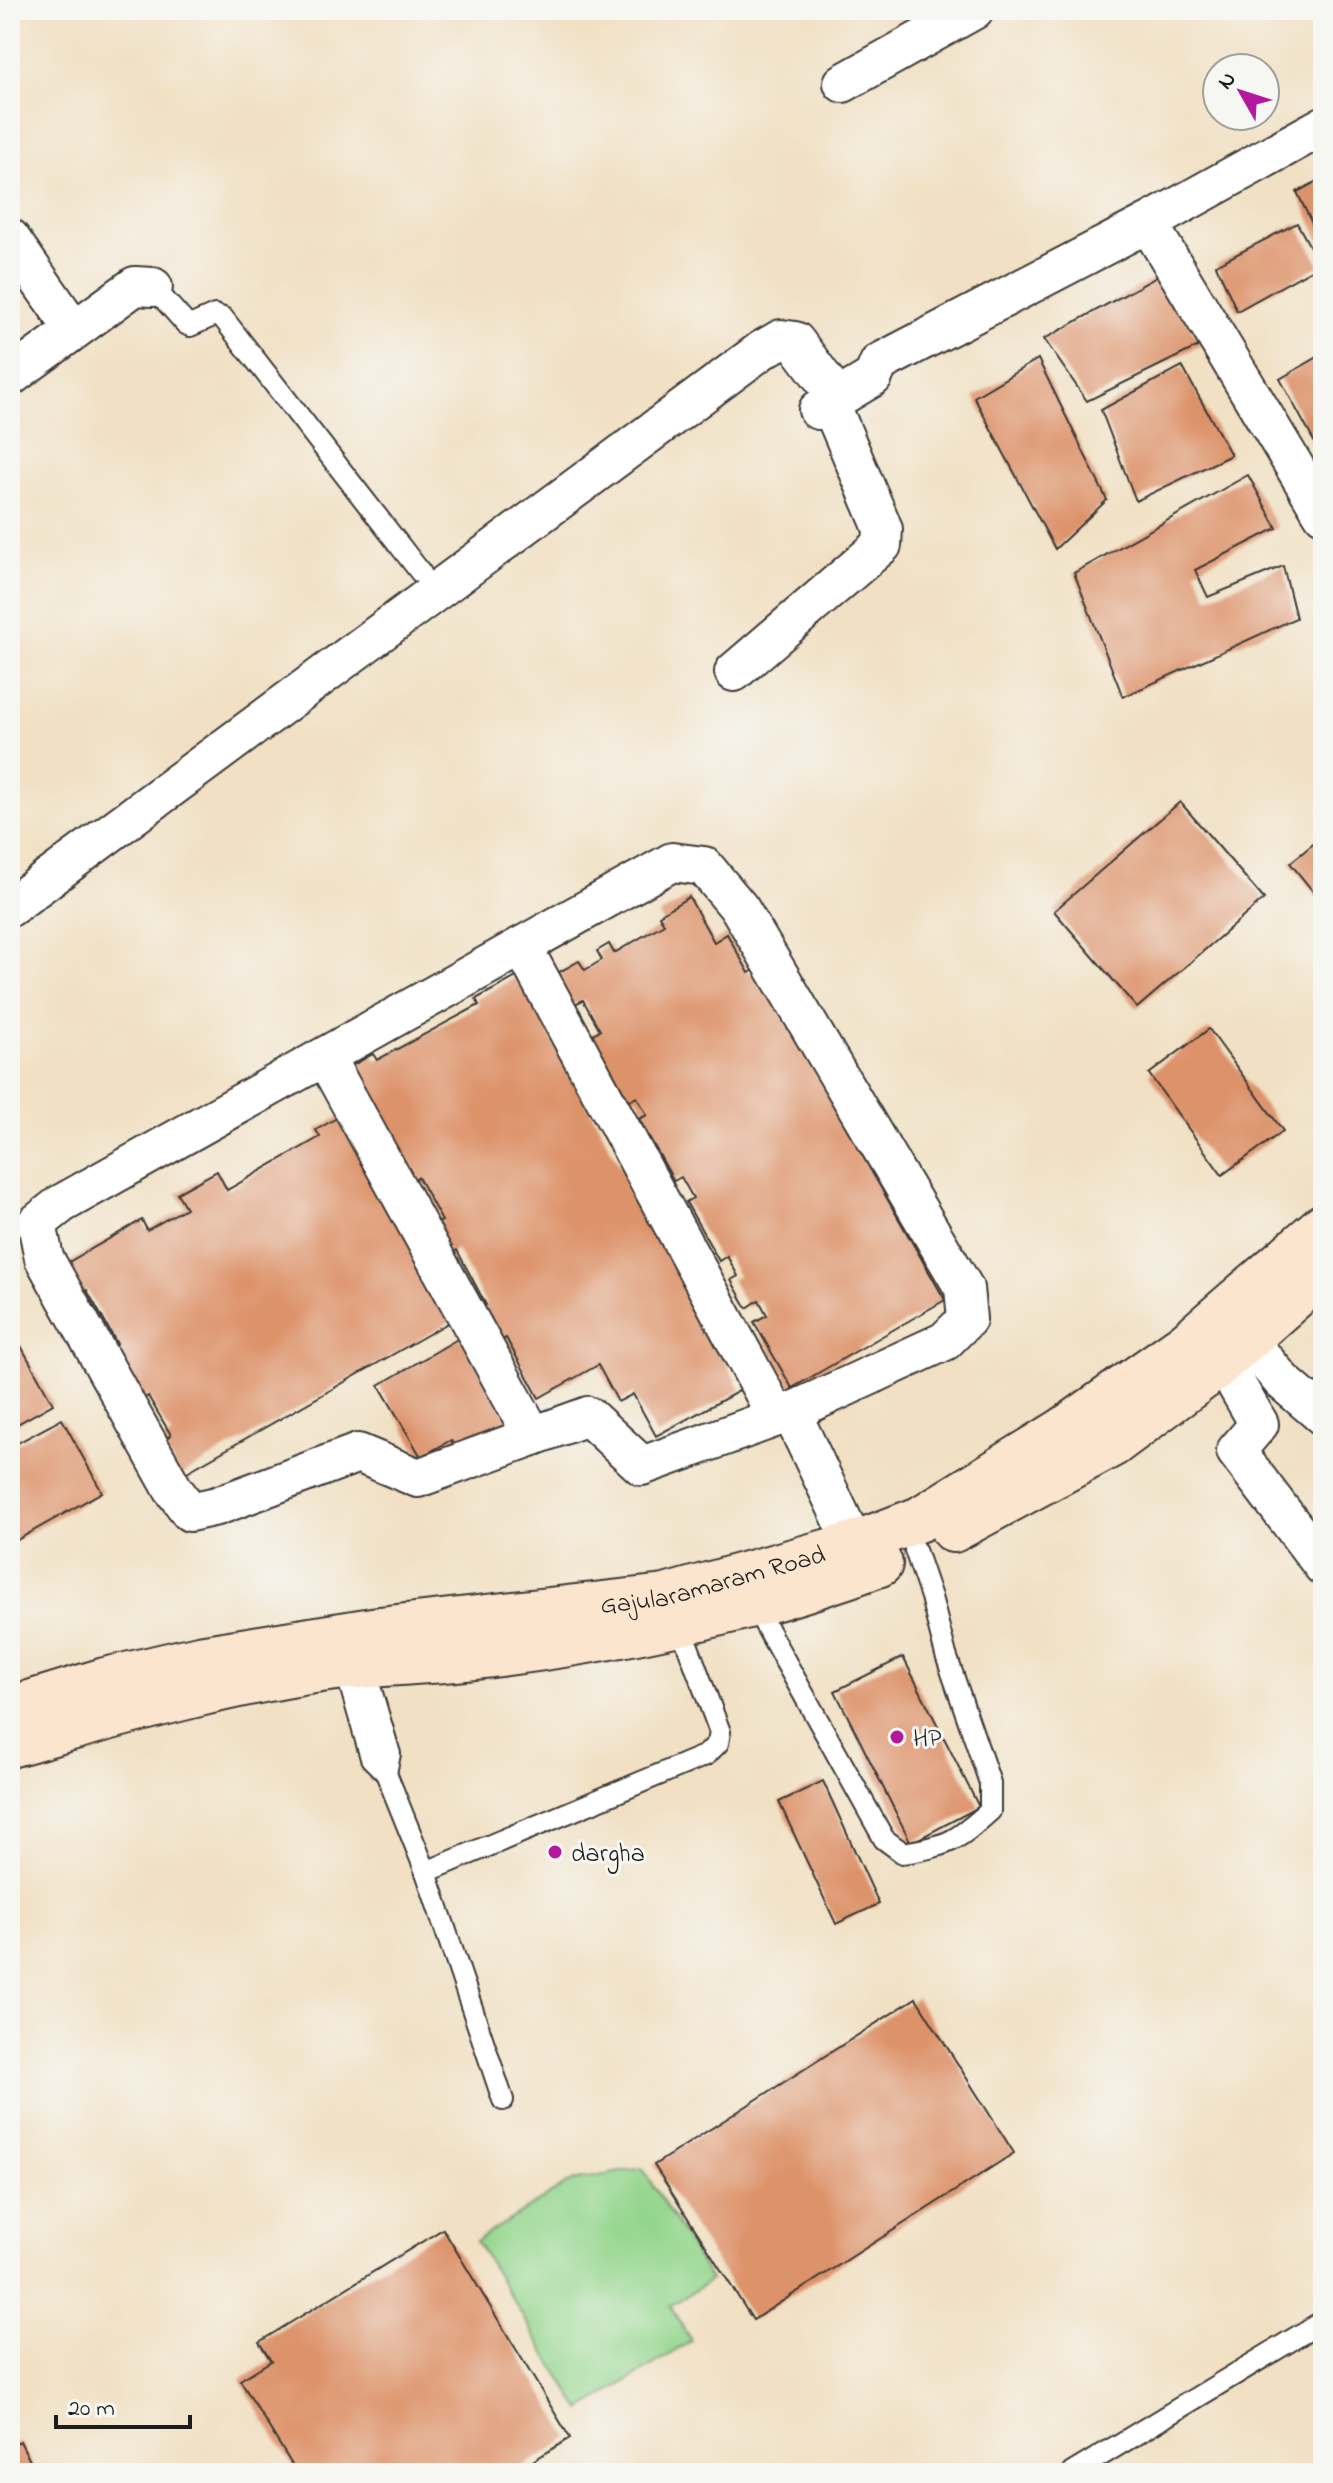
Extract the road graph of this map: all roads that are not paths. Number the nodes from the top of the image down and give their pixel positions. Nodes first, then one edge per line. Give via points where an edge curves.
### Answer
1 (974, 10) edge
2 (843, 83) dead end
3 (1323, 126) edge
4 (1148, 223) junction
5 (10, 238) edge
6 (153, 287) joint
7 (74, 330) junction
8 (10, 377) edge
9 (821, 396) junction
10 (1323, 514) edge
11 (421, 573) dead end
12 (734, 672) dead end
13 (10, 907) edge
14 (522, 946) junction
15 (325, 1057) junction
16 (1323, 1226) edge
17 (1323, 1272) edge
18 (1234, 1349) junction
19 (1287, 1386) junction
20 (784, 1415) junction
21 (1253, 1416) junction
22 (1323, 1416) edge
23 (533, 1436) junction
24 (915, 1550) junction
25 (858, 1558) junction
26 (1323, 1566) edge
27 (754, 1605) junction
28 (680, 1625) junction
29 (354, 1667) junction
30 (10, 1709) edge
31 (10, 1745) edge
32 (426, 1872) junction
33 (503, 2100) dead end
34 (1323, 2321) edge
35 (1072, 2473) edge

1 - 2 street
3 - 4 street
4 - 9 street via 879,363 873,377
4 - 10 street
5 - 7 street
6 - 7 street via 135,286
6 - 11 lane via 190,326 215,315 223,318
7 - 8 street
9 - 12 street via 879,519 882,545
9 - 13 street via 795,341 781,339 762,350
14 - 15 street
14 - 20 street
14 - 20 street via 672,862 704,866 740,909 964,1288 967,1319 945,1341
15 - 23 street
15 - 23 street via 61,1204 37,1223 44,1258 190,1512 358,1453 418,1478
16 - 25 main road, Gajularamaram Road via 1186,1344 1062,1431
17 - 18 main road, Gajularamaram Road
18 - 19 street
18 - 21 street
18 - 24 main road, Gajularamaram Road via 1113,1444
19 - 21 street
19 - 22 street
20 - 23 street via 642,1466 588,1416
20 - 25 street
21 - 26 street via 1259,1424 1236,1451
24 - 25 main road, Gajularamaram Road
24 - 27 lane via 990,1783 990,1811 944,1846 903,1853 884,1839
25 - 27 main road, Gajularamaram Road via 823,1586
25 - 30 main road, Gajularamaram Road via 758,1573 665,1597 379,1629 199,1658
27 - 28 main road, Gajularamaram Road
28 - 29 main road, Gajularamaram Road via 468,1658
28 - 32 lane via 720,1732 718,1743 706,1755
29 - 31 main road, Gajularamaram Road via 208,1691
29 - 32 lane via 390,1754 386,1773
32 - 33 lane
34 - 35 lane

